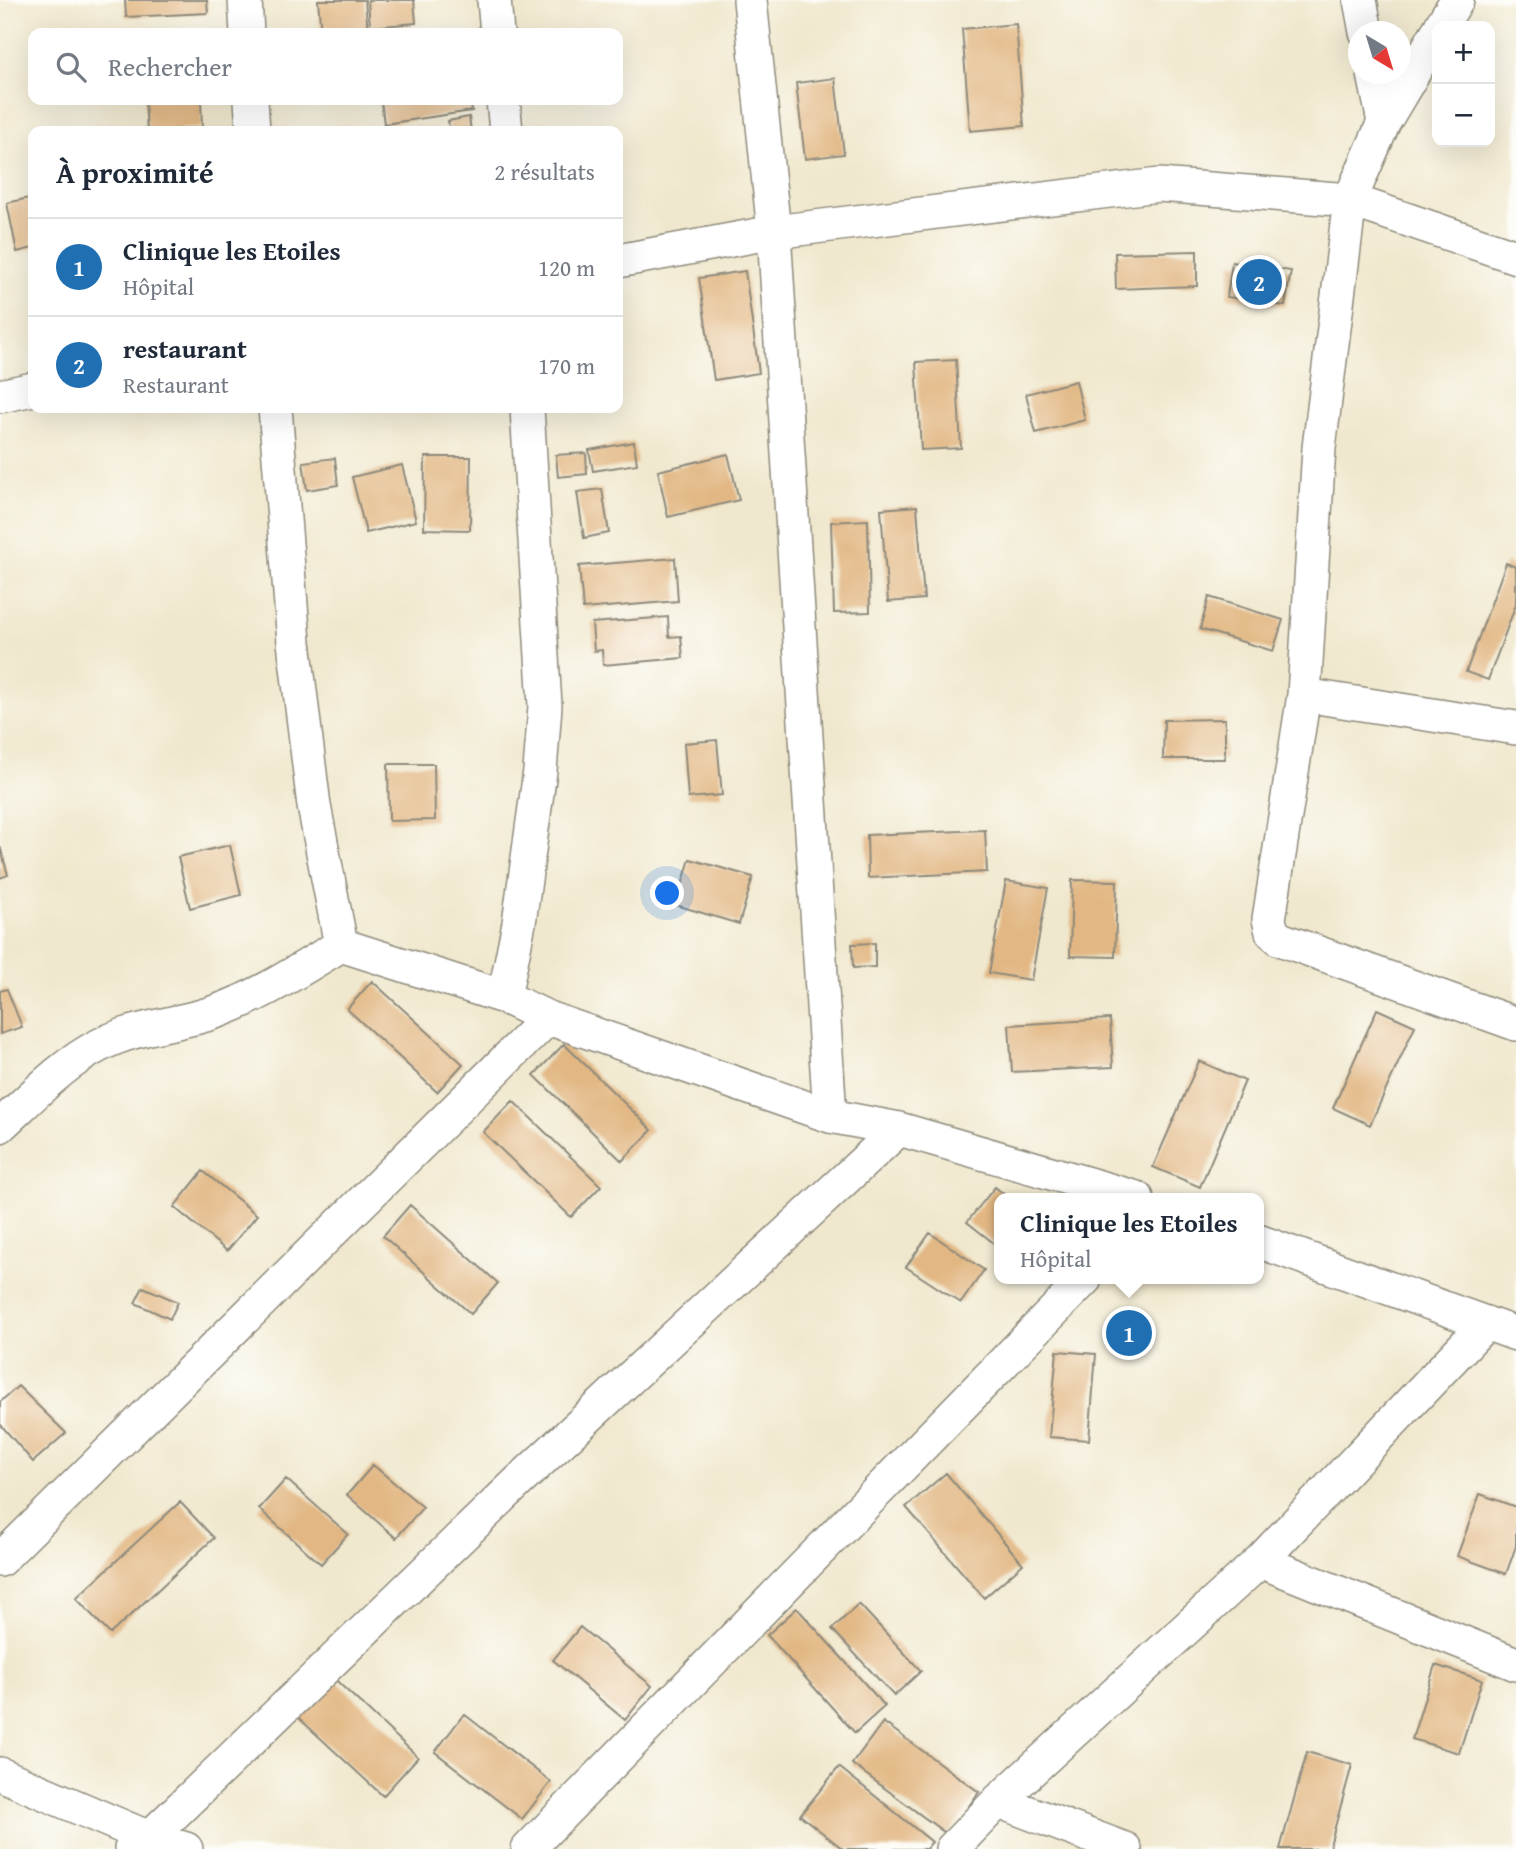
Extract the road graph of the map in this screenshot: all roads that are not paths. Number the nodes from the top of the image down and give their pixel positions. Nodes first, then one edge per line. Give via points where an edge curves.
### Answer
1 (244, 0) edge
2 (494, 0) edge
3 (750, 0) edge
4 (1360, 0) edge
5 (1457, 0) edge
6 (1364, 21) edge
7 (1444, 21) edge
8 (247, 28) edge
9 (497, 28) edge
10 (1432, 41) edge
11 (1376, 84) edge
12 (251, 105) edge
13 (503, 105) edge
14 (1384, 122) junction
15 (253, 126) edge
16 (506, 126) edge
17 (1350, 200) junction
18 (774, 232) junction
19 (1516, 257) edge
20 (623, 260) edge
21 (28, 390) edge
22 (0, 396) edge
23 (275, 413) edge
24 (527, 413) edge
25 (1304, 695) junction
26 (1516, 728) edge
27 (341, 945) junction
28 (504, 996) junction
29 (548, 1018) junction
30 (1516, 1024) edge
31 (830, 1116) junction
32 (0, 1126) edge
33 (899, 1129) junction
34 (1120, 1193) edge
35 (1264, 1243) edge
36 (1080, 1284) edge
37 (1501, 1329) edge
38 (0, 1560) edge
39 (1260, 1561) junction
40 (1516, 1664) edge
41 (0, 1774) edge
42 (998, 1801) junction
43 (140, 1844) edge
44 (186, 1849) edge
45 (528, 1849) edge
46 (952, 1849) edge
47 (1125, 1849) edge

1 - 8 street
2 - 9 street
3 - 18 street
4 - 6 street
5 - 7 street
10 - 14 street
11 - 14 street
12 - 15 street
13 - 16 street
14 - 17 street
17 - 18 street via 1159,185
17 - 19 street
17 - 25 street via 1319,448
18 - 20 street
18 - 31 street
21 - 22 street
23 - 27 street via 294,642 312,792
24 - 28 street via 545,706 521,911
25 - 26 street
25 - 30 street via 1269,919 1272,932 1280,939
27 - 28 street
27 - 32 street via 217,1012 140,1029 98,1045
28 - 29 street
29 - 31 street
29 - 38 street
31 - 33 street
33 - 34 street
33 - 43 street via 519,1481
35 - 37 street
36 - 45 street
37 - 39 street
39 - 40 street
39 - 42 street
41 - 43 street
42 - 46 street
42 - 47 street
43 - 44 street

